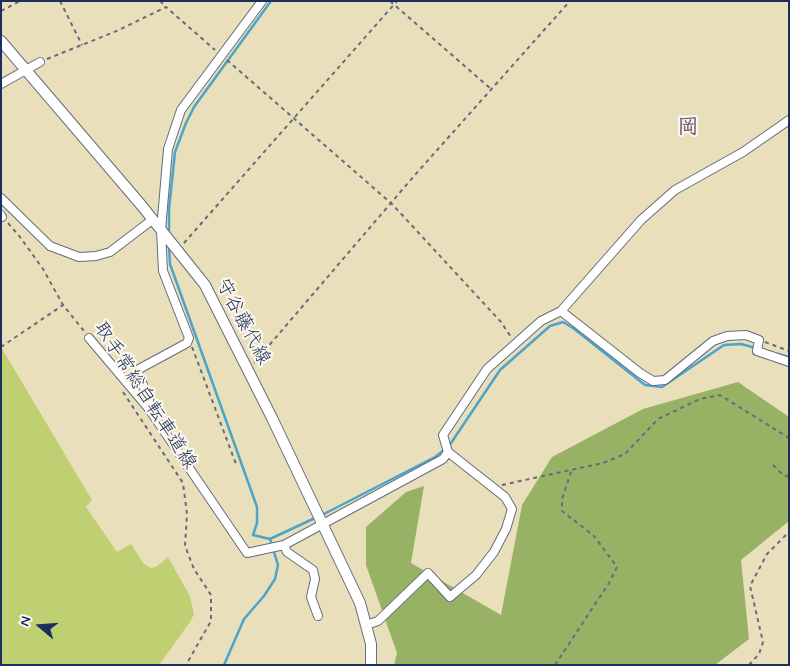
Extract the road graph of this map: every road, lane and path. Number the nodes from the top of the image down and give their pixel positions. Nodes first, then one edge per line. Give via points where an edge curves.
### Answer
1 (20, 1) edge
2 (60, 1) edge
3 (160, 1) edge
4 (262, 1) edge
5 (390, 1) edge
6 (397, 1) edge
7 (570, 1) edge
8 (394, 5) junction
9 (166, 7) junction
10 (1, 11) edge
11 (1, 41) edge
12 (82, 45) junction
13 (223, 56) junction
14 (40, 62) joint
15 (25, 69) junction
16 (1, 84) edge
17 (491, 89) junction
18 (293, 118) junction
19 (789, 120) edge
20 (1, 198) edge
21 (392, 204) junction
22 (2, 216) edge
23 (152, 220) junction
24 (161, 231) junction
25 (176, 249) junction
26 (63, 305) junction
27 (560, 311) junction
28 (89, 338) joint
29 (188, 338) junction
30 (759, 340) junction
31 (515, 343) junction
32 (1, 346) edge
33 (789, 351) edge
34 (789, 362) edge
35 (248, 371) junction
36 (121, 389) dead end
37 (149, 409) junction
38 (789, 438) edge
39 (448, 452) junction
40 (236, 464) dead end
41 (773, 465) dead end
42 (572, 469) junction
43 (789, 477) edge
44 (493, 488) junction
45 (319, 519) junction
46 (789, 532) edge
47 (281, 546) junction
48 (318, 616) dead end
49 (366, 625) junction
50 (186, 665) edge
51 (371, 665) edge
52 (555, 665) edge
53 (750, 665) edge

1 - 10 path
2 - 12 path
3 - 9 path
4 - 13 street
5 - 8 path
6 - 8 path
7 - 17 path
8 - 17 path
8 - 18 path
9 - 12 path
9 - 13 path
11 - 15 main road, 守谷藤代線
12 - 14 path
13 - 18 path
13 - 24 street via 178,118 168,149
14 - 15 street
15 - 16 street
15 - 23 main road, 守谷藤代線
17 - 21 path
18 - 21 path
18 - 25 path
19 - 27 street via 744,152 675,190 641,220
20 - 23 street via 50,246 78,257 110,252
21 - 31 path via 501,322
21 - 35 path
22 - 26 path, 取手常総自転車道線 via 20,236
23 - 24 main road, 守谷藤代線
24 - 25 main road, 守谷藤代線
24 - 29 street via 163,271
25 - 35 main road, 守谷藤代線 via 205,285
26 - 28 path, 取手常総自転車道線 via 80,322
26 - 32 path
27 - 30 street via 653,381 665,380 713,341 746,335
27 - 31 street via 541,321
28 - 37 street
29 - 37 street via 187,343 139,369 138,374 149,398
29 - 40 path
30 - 33 path
30 - 34 street via 757,351
31 - 39 street via 487,369 443,435
35 - 45 main road, 守谷藤代線
36 - 50 path, 取手常総自転車道線 via 183,483 188,514 185,546 194,569 211,595 211,621
37 - 47 street via 247,553
38 - 42 path via 720,395 700,399 658,419 625,454
39 - 44 street
39 - 45 street via 443,459
41 - 43 path
42 - 44 path
42 - 52 path via 562,499 562,511 594,536 617,567
44 - 49 street via 505,497 512,509 494,552 476,575 450,597 428,573 378,621
45 - 47 street
45 - 49 main road, 守谷藤代線 via 360,604
46 - 53 path via 767,554 750,586 763,642
47 - 48 street via 313,570 315,579 311,597
49 - 51 main road, 守谷藤代線 via 371,644

